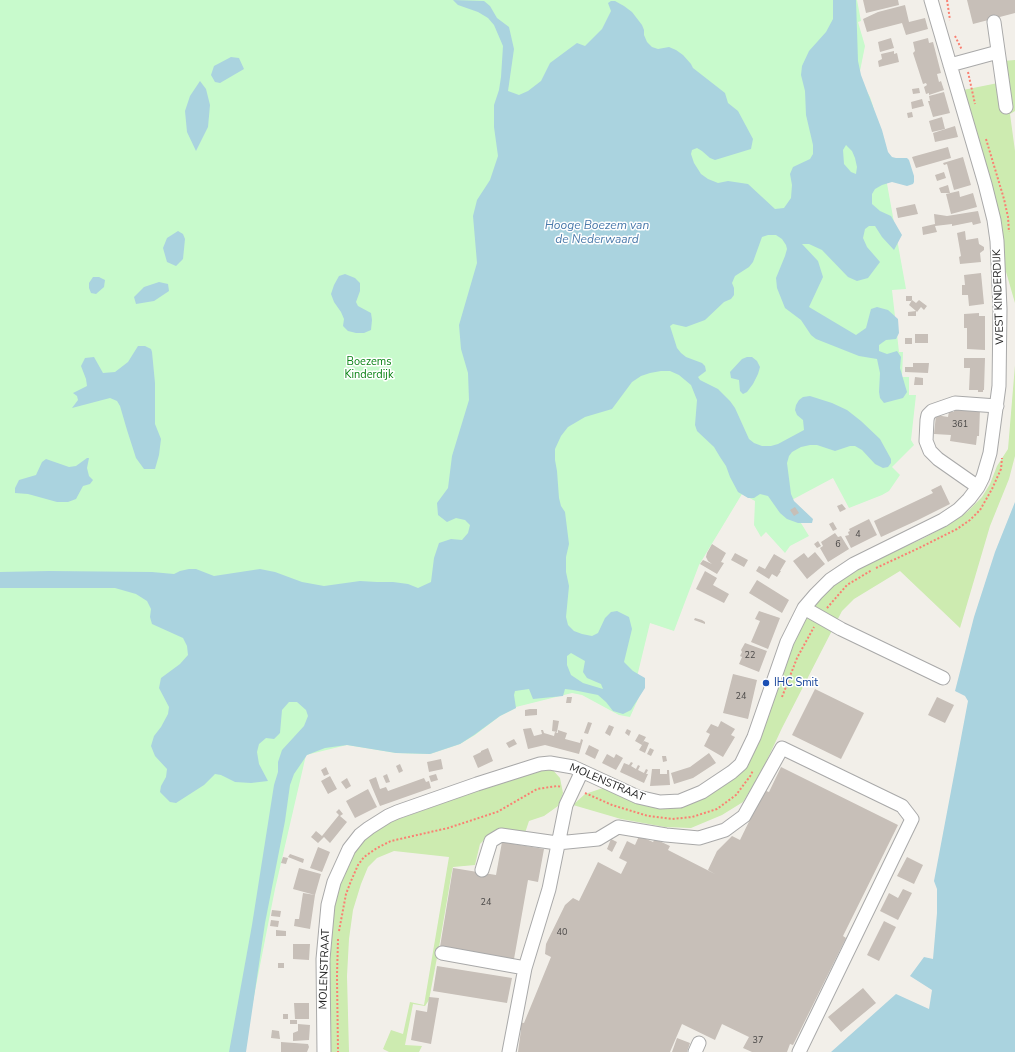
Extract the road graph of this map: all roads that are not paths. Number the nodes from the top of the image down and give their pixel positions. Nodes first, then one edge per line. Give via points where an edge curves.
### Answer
1 (931, 0) edge
2 (994, 22) dead end
3 (998, 52) junction
4 (950, 65) junction
5 (1006, 107) dead end
6 (997, 406) junction
7 (978, 487) junction
8 (886, 548) joint
9 (804, 608) junction
10 (943, 678) dead end
11 (582, 771) junction
12 (558, 843) junction
13 (482, 870) dead end
14 (442, 953) dead end
15 (525, 968) junction
16 (324, 1052) edge
17 (509, 1052) edge
18 (799, 1052) edge

1 - 4 street, WEST KINDERDIJK
2 - 3 street
3 - 4 street
3 - 5 street
4 - 6 street, WEST KINDERDIJK via 996,228 1000,317
6 - 7 street, WEST KINDERDIJK via 987,464
6 - 7 street via 955,403 932,411 928,415 926,441 930,451
7 - 8 street, WEST KINDERDIJK via 958,510 943,520
8 - 9 street, MOLENSTRAAT via 830,580
9 - 10 street via 841,629
9 - 11 street, MOLENSTRAAT via 787,642 747,753 741,764 732,772 691,797 680,801 660,802 638,797
11 - 12 street via 566,805
11 - 16 street, MOLENSTRAAT via 550,763 523,768 388,816 360,835 341,864 328,905 323,959
12 - 13 street via 501,835 491,841
12 - 15 street via 549,889
12 - 18 street via 598,839 618,827 699,838 724,830 744,816 782,748 902,806 912,819
14 - 15 street
15 - 17 street

